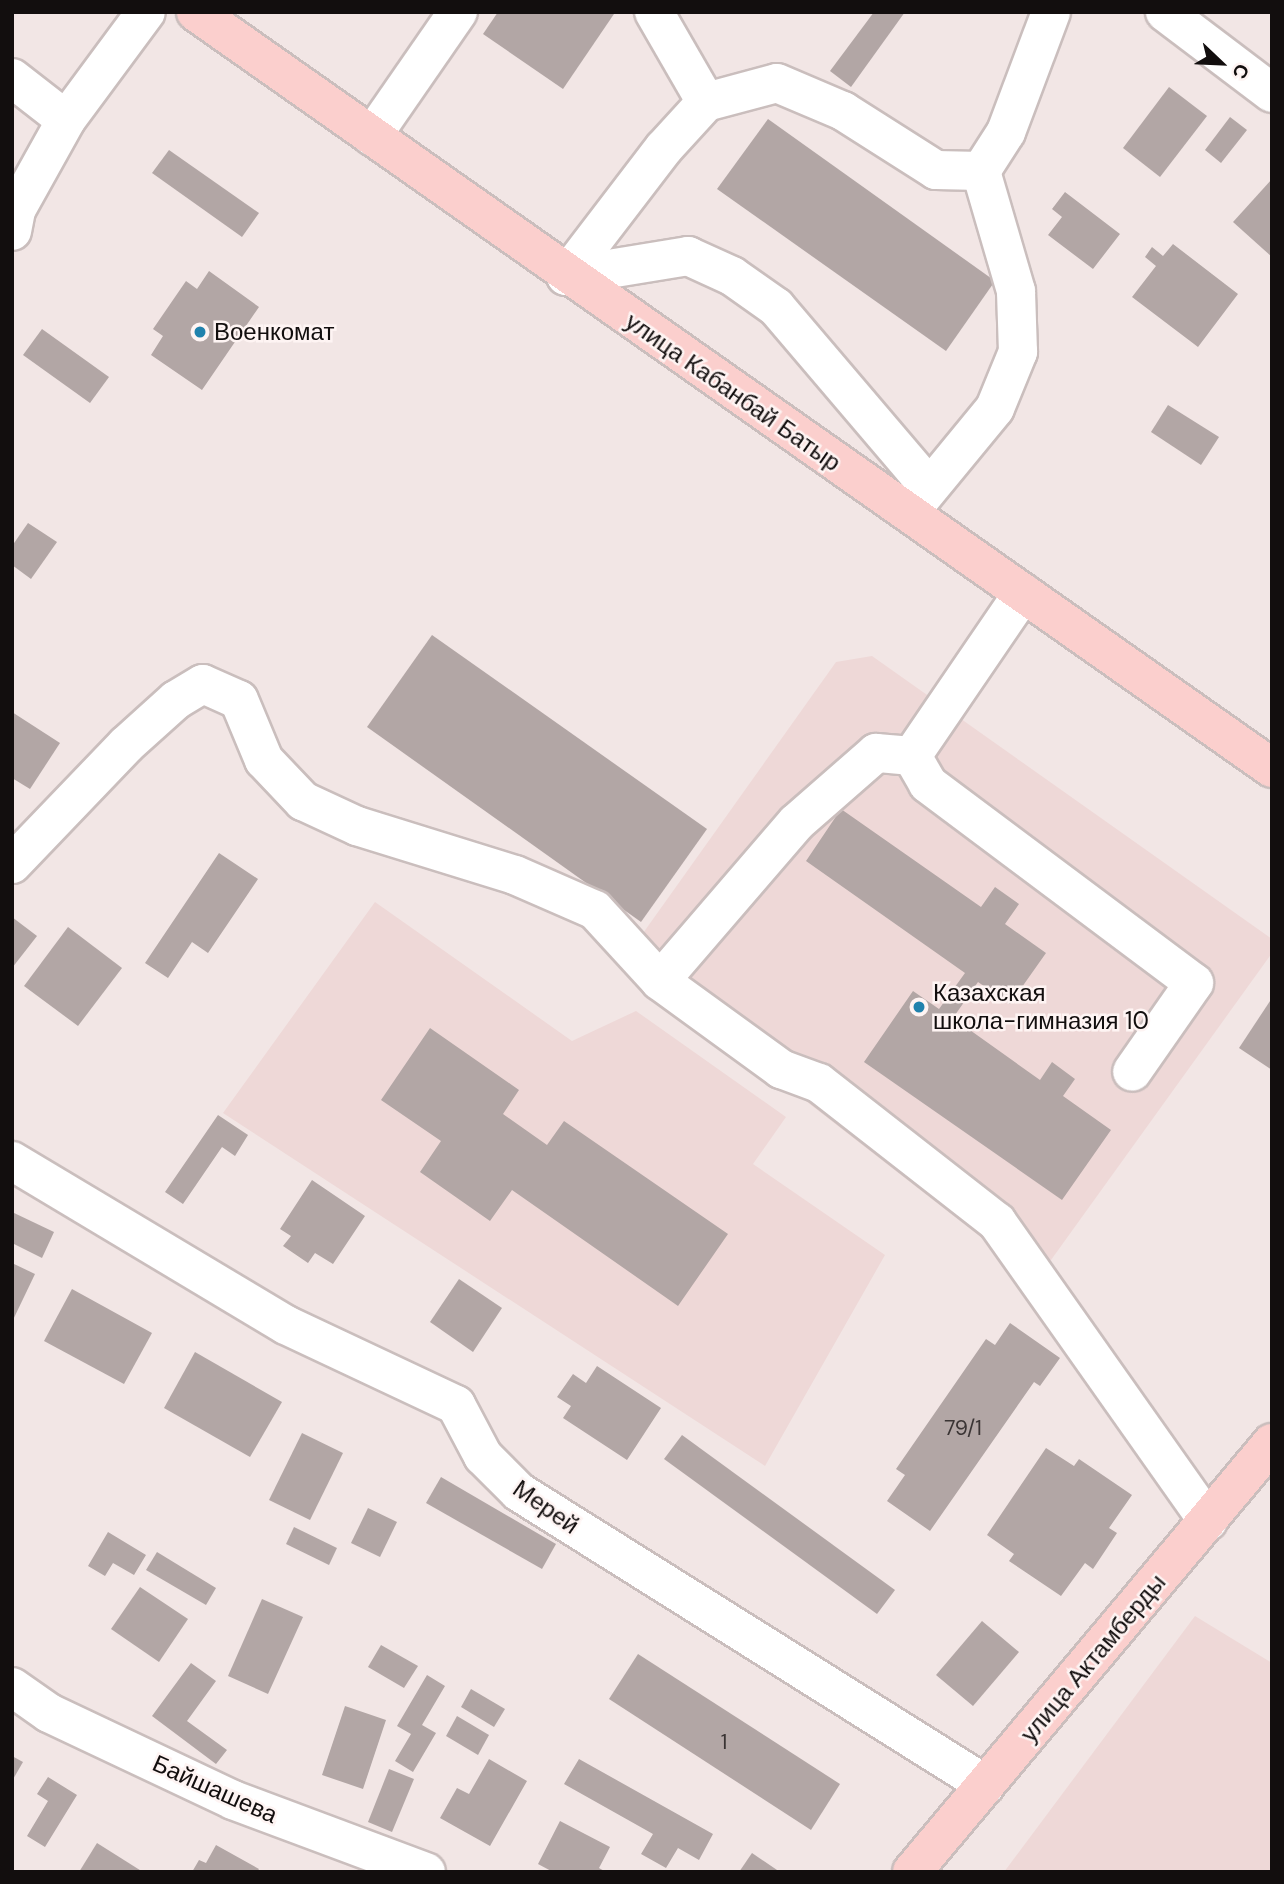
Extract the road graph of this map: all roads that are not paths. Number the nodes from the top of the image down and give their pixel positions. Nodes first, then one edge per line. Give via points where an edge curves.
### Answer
1 (146, 12) edge
2 (196, 12) edge
3 (458, 12) edge
4 (654, 12) edge
5 (1051, 12) edge
6 (1165, 12) edge
7 (12, 78) edge
8 (1272, 93) edge
9 (706, 102) junction
10 (65, 120) junction
11 (372, 136) junction
12 (981, 170) junction
13 (12, 231) edge
14 (566, 276) junction
15 (919, 500) junction
16 (1023, 593) junction
17 (912, 756) junction
18 (1272, 768) edge
19 (12, 864) edge
20 (660, 981) junction
21 (1132, 1072) dead end
22 (12, 1161) edge
23 (1271, 1444) edge
24 (1208, 1521) junction
25 (12, 1687) edge
26 (985, 1785) junction
27 (426, 1872) edge
28 (912, 1872) edge

1 - 10 street
2 - 11 main road, улица Кабанбай Батыр
3 - 11 street
4 - 9 street
5 - 12 street via 1006,132
6 - 8 street
7 - 10 street
9 - 12 street via 776,83 843,111 936,170
9 - 14 street via 664,148
10 - 13 street via 16,210
11 - 14 main road, улица Кабанбай Батыр
12 - 15 street via 1016,291 1017,352 995,408
14 - 15 main road, улица Кабанбай Батыр
14 - 15 street via 688,256 732,276 776,307
15 - 16 main road, улица Кабанбай Батыр
16 - 17 street
16 - 18 main road, улица Кабанбай Батыр
17 - 20 street via 876,753 796,823
17 - 21 street via 928,784 1194,983
19 - 20 street via 126,745 176,700 203,684 239,700 264,761 303,801 356,826 515,875 595,910
20 - 24 street via 781,1069 820,1083 997,1222
22 - 26 street, Мерей via 286,1325 456,1405 483,1456 519,1492
23 - 24 main road, улица Актамберды
24 - 26 main road, улица Актамберды
25 - 27 street, Байшашева via 49,1713 233,1800
26 - 28 main road, улица Актамберды

